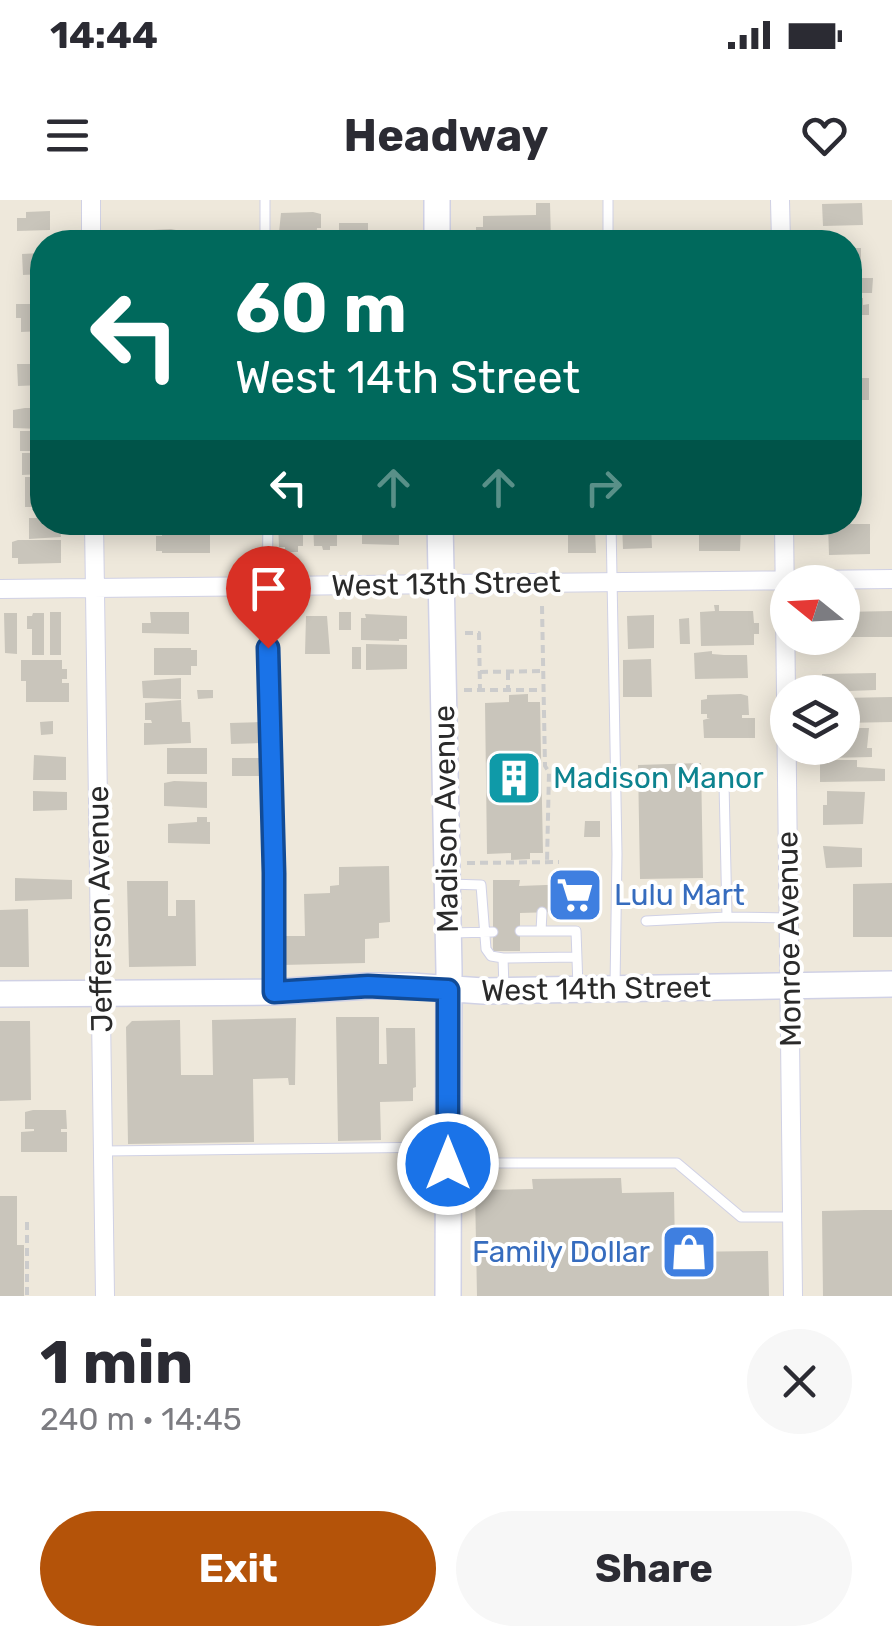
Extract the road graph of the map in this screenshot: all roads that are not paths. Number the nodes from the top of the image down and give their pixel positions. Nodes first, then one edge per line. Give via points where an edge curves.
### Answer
1 (91, 200) edge
2 (265, 200) edge
3 (437, 200) edge
4 (608, 200) edge
5 (780, 200) edge
6 (92, 230) edge
7 (265, 230) edge
8 (437, 230) edge
9 (608, 230) edge
10 (781, 230) edge
11 (94, 535) edge
12 (268, 535) edge
13 (440, 535) edge
14 (611, 535) edge
15 (784, 535) edge
16 (784, 565) edge
17 (860, 579) edge
18 (892, 579) edge
19 (770, 580) edge
20 (612, 582) junction
21 (440, 585) junction
22 (267, 587) junction
23 (95, 588) junction
24 (0, 589) edge
25 (785, 655) edge
26 (724, 783) dead end
27 (447, 884) junction
28 (542, 912) dead end
29 (728, 917) junction
30 (789, 918) junction
31 (646, 921) dead end
32 (542, 930) junction
33 (520, 931) dead end
34 (488, 932) junction
35 (448, 934) junction
36 (576, 957) junction
37 (503, 958) junction
38 (892, 984) edge
39 (790, 985) junction
40 (615, 989) junction
41 (448, 990) junction
42 (578, 990) junction
43 (504, 991) junction
44 (274, 992) junction
45 (102, 993) junction
46 (0, 994) edge
47 (104, 1151) junction
48 (448, 1155) junction
49 (792, 1217) junction
50 (106, 1296) edge
51 (448, 1296) edge
52 (792, 1296) edge

1 - 6 street
2 - 7 lane
3 - 8 street
4 - 9 lane
5 - 10 street
11 - 23 street, Jefferson Avenue
12 - 22 lane
13 - 21 street, Madison Avenue
14 - 20 lane
15 - 16 street, Monroe Avenue
17 - 18 street, West 13th Street
19 - 20 street, West 13th Street
20 - 21 street, West 13th Street
20 - 40 lane
21 - 22 street, West 13th Street
21 - 27 street, Madison Avenue
22 - 23 street, West 13th Street
22 - 44 lane
23 - 24 street, West 13th Street
23 - 45 street, Jefferson Avenue
25 - 30 street, Monroe Avenue
26 - 29 lane
27 - 34 lane via 481,885 488,898
27 - 35 street, Madison Avenue
28 - 32 lane
29 - 30 lane
29 - 31 lane
30 - 39 street, Monroe Avenue
32 - 33 lane
32 - 36 lane via 576,931
34 - 35 lane
34 - 37 lane via 486,950
35 - 41 street, Madison Avenue
36 - 37 lane
36 - 42 lane
37 - 43 lane
38 - 39 street, West 14th Street
39 - 40 street, West 14th Street
39 - 49 street, Monroe Avenue
40 - 42 street, West 14th Street
41 - 43 street, West 14th Street
41 - 44 street, West 14th Street
41 - 48 street, Madison Avenue
42 - 43 street, West 14th Street
44 - 45 street, West 14th Street
45 - 46 street, West 14th Street
45 - 47 street, Jefferson Avenue
47 - 48 lane
47 - 50 street, Jefferson Avenue
48 - 49 lane via 677,1163 741,1217
48 - 51 street, Madison Avenue
49 - 52 street, Monroe Avenue

